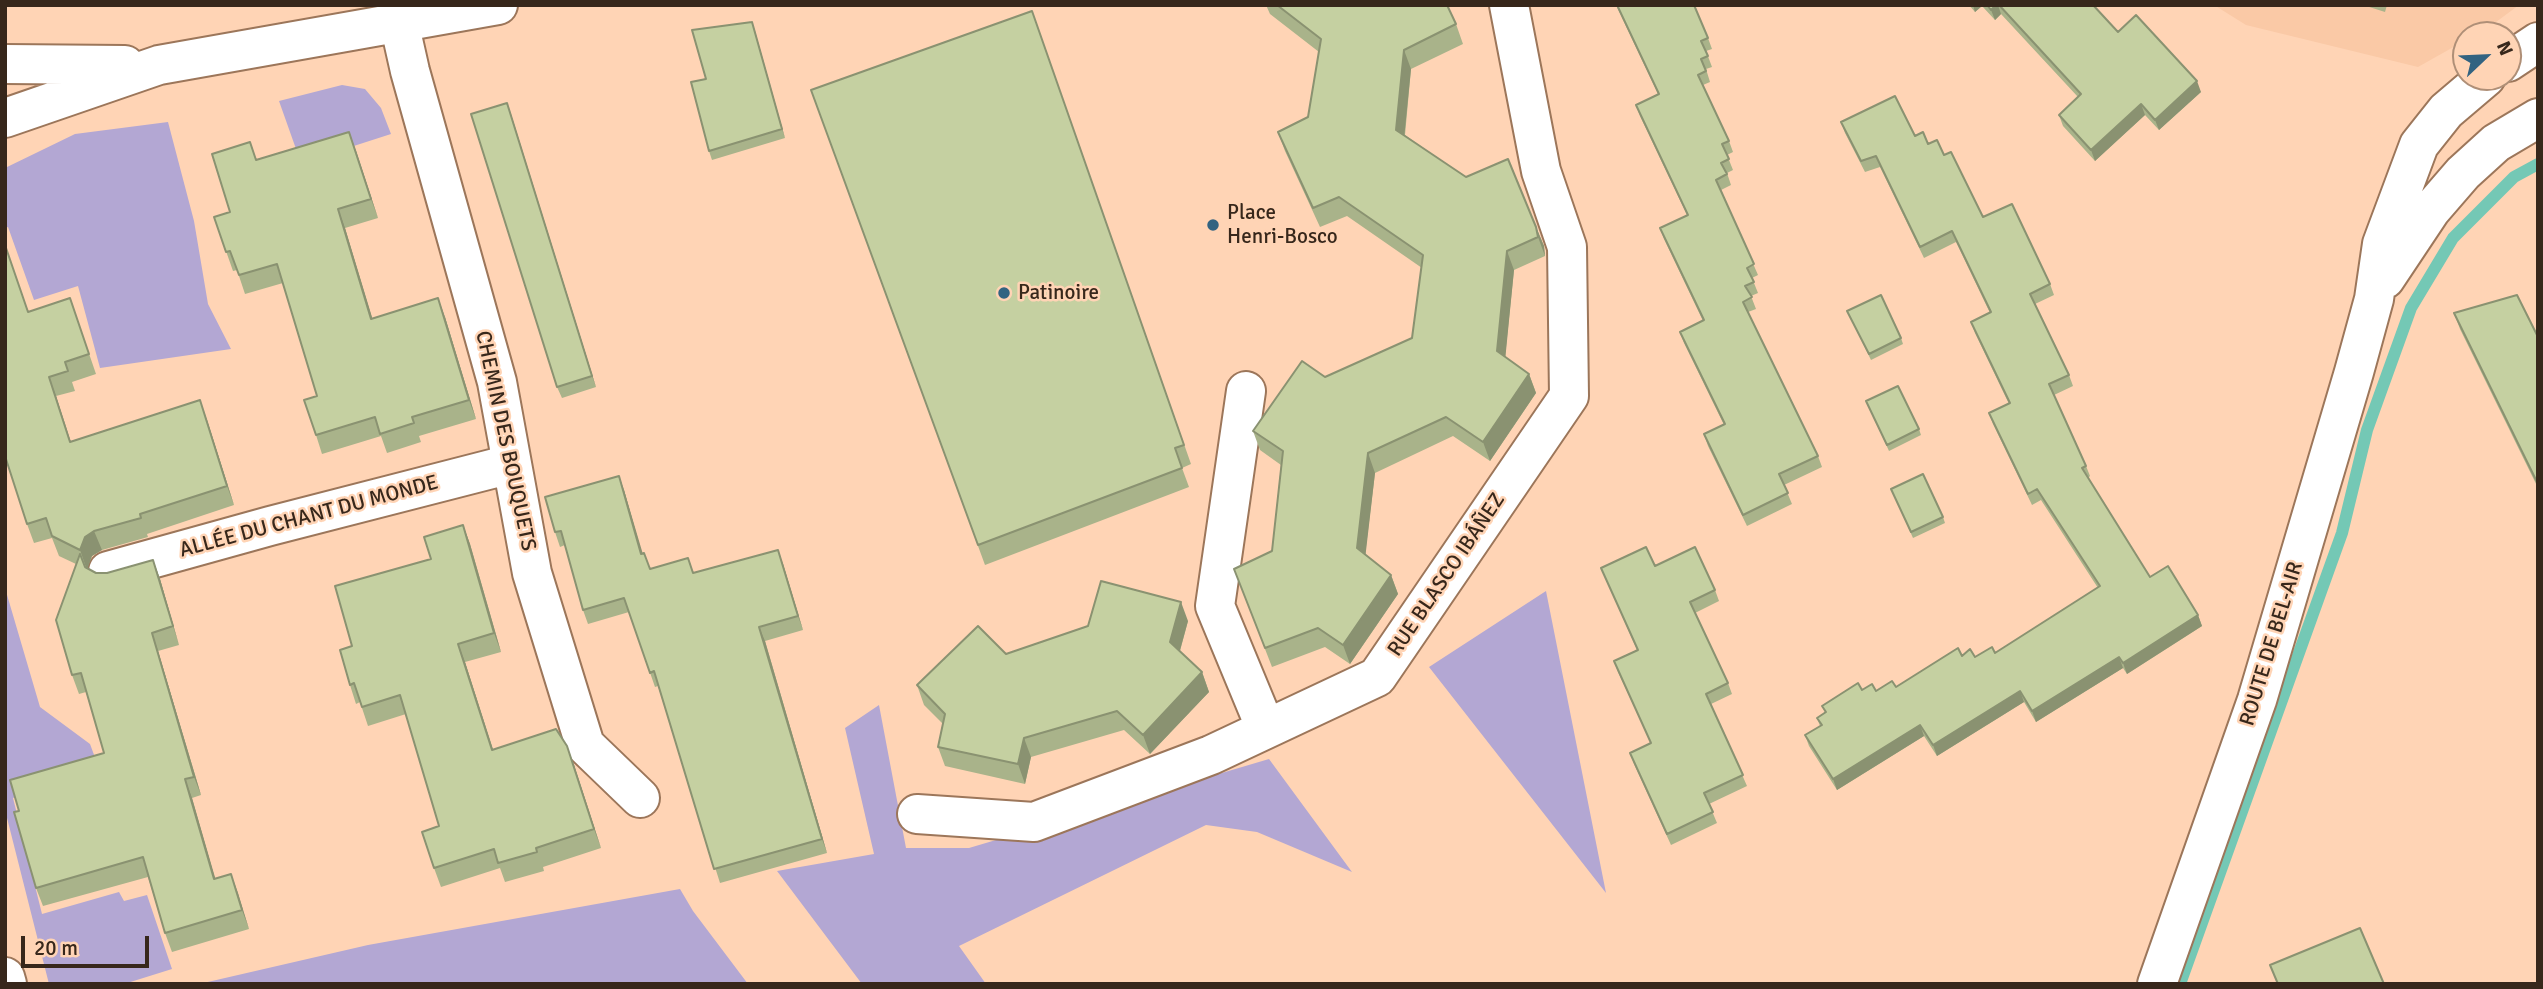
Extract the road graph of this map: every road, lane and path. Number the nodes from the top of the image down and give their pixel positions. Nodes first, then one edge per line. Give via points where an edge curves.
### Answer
1 (498, 5) edge
2 (1509, 5) edge
3 (399, 22) junction
4 (2538, 42) edge
5 (2522, 53) edge
6 (5, 64) edge
7 (159, 65) junction
8 (2470, 91) edge
9 (5, 118) edge
10 (2538, 118) edge
11 (2374, 299) junction
12 (1246, 391) dead end
13 (511, 464) junction
14 (108, 571) edge
15 (1266, 729) junction
16 (640, 798) dead end
17 (917, 814) dead end
18 (5, 977) edge
19 (7, 984) edge
20 (2157, 984) edge

1 - 3 street
2 - 15 street, RUE BLASCO IBÁÑEZ via 1541,171 1567,247 1569,396 1377,677
3 - 7 street
3 - 13 street, CHEMIN DES BOUQUETS via 497,382
4 - 5 street
6 - 7 street
7 - 9 street
8 - 11 street, ROUTE DE BEL-AIR via 2446,111 2419,145 2382,244
10 - 11 street, ROUTE DE BEL-AIR via 2496,143 2463,173 2416,231
11 - 20 street, ROUTE DE BEL-AIR via 2257,700
12 - 15 street via 1215,606
13 - 14 street, ALLÉE DU CHANT DU MONDE
13 - 16 street, CHEMIN DES BOUQUETS via 532,573 585,746
15 - 17 street, RUE BLASCO IBÁÑEZ via 1211,755 1034,822
18 - 19 street

